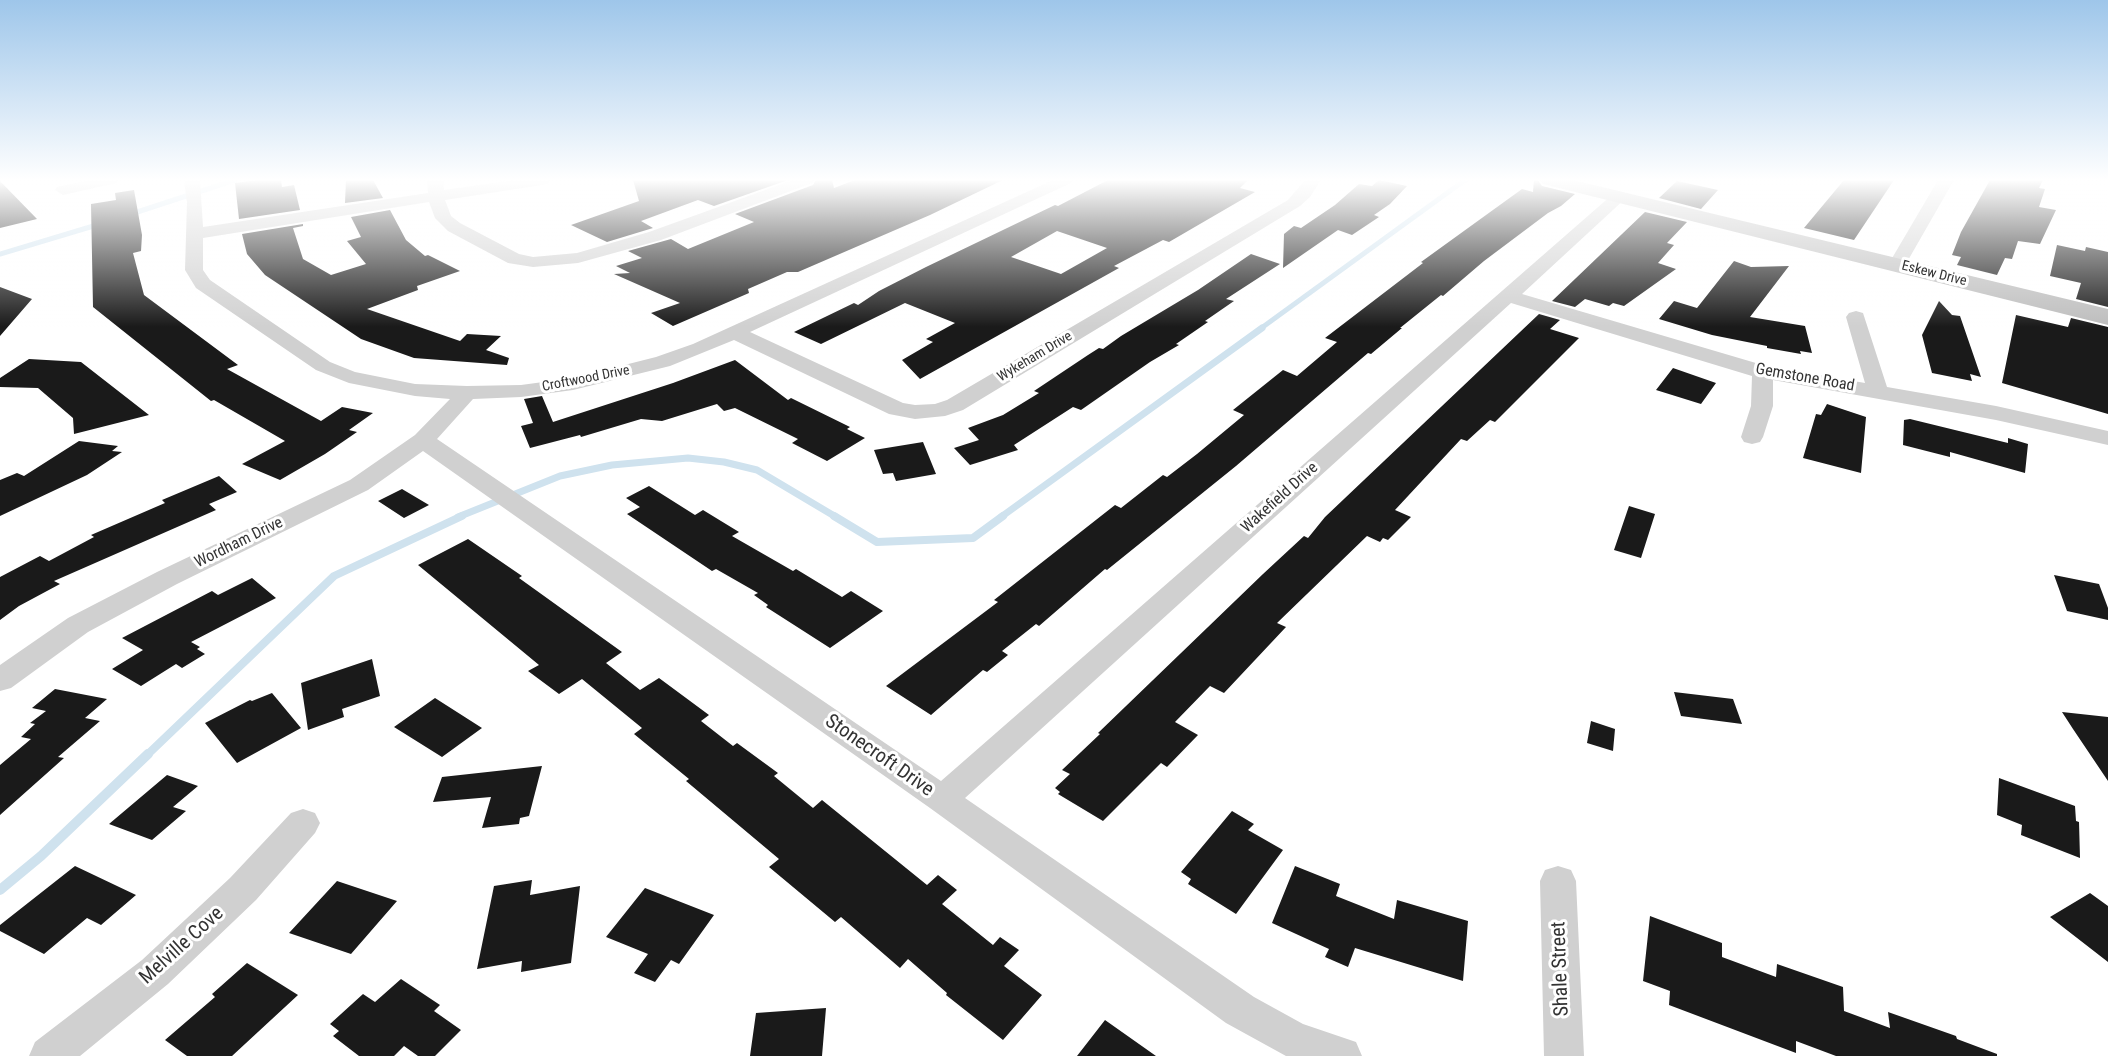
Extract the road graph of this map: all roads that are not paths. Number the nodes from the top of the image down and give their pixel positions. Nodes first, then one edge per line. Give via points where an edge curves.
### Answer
1 (194, 229) edge
2 (219, 229) edge
3 (458, 229) edge
4 (673, 229) edge
5 (959, 229) edge
6 (1250, 229) edge
7 (1583, 229) edge
8 (1751, 229) edge
9 (1918, 229) edge
10 (194, 234) junction
11 (1897, 265) junction
12 (1508, 296) junction
13 (1856, 317) dead end
14 (2108, 317) edge
15 (735, 333) junction
16 (1762, 372) junction
17 (1878, 392) junction
18 (467, 393) junction
19 (1752, 437) dead end
20 (2108, 438) edge
21 (423, 440) junction
22 (0, 680) edge
23 (942, 800) junction
24 (303, 823) dead end
25 (1558, 881) dead end
26 (49, 1056) edge
27 (1342, 1056) edge
28 (1564, 1056) edge

1 - 10 street, Croftwood Drive
2 - 10 street
3 - 4 street via 514,259 533,262 578,258
5 - 15 street, Croftwood Drive
6 - 15 street, Wykeham Drive via 955,405 937,411 897,409
7 - 12 street, Wakefield Drive
8 - 11 street, Eskew Drive
9 - 11 street
10 - 18 street, Croftwood Drive via 194,270 203,284 323,366 378,384
11 - 14 street, Eskew Drive
12 - 16 street, Gemstone Road
12 - 23 street, Wakefield Drive
13 - 17 street
15 - 18 street, Croftwood Drive via 621,374 521,391
16 - 17 street, Gemstone Road
16 - 19 street via 1762,406
17 - 20 street, Gemstone Road
18 - 21 street, Wordham Drive
21 - 22 street, Wordham Drive via 359,484 78,625
21 - 23 street, Stonecroft Drive
23 - 27 street, Stonecroft Drive via 1240,1011 1294,1041
24 - 26 street, Melville Cove via 243,889 155,972
25 - 28 street, Shale Street

